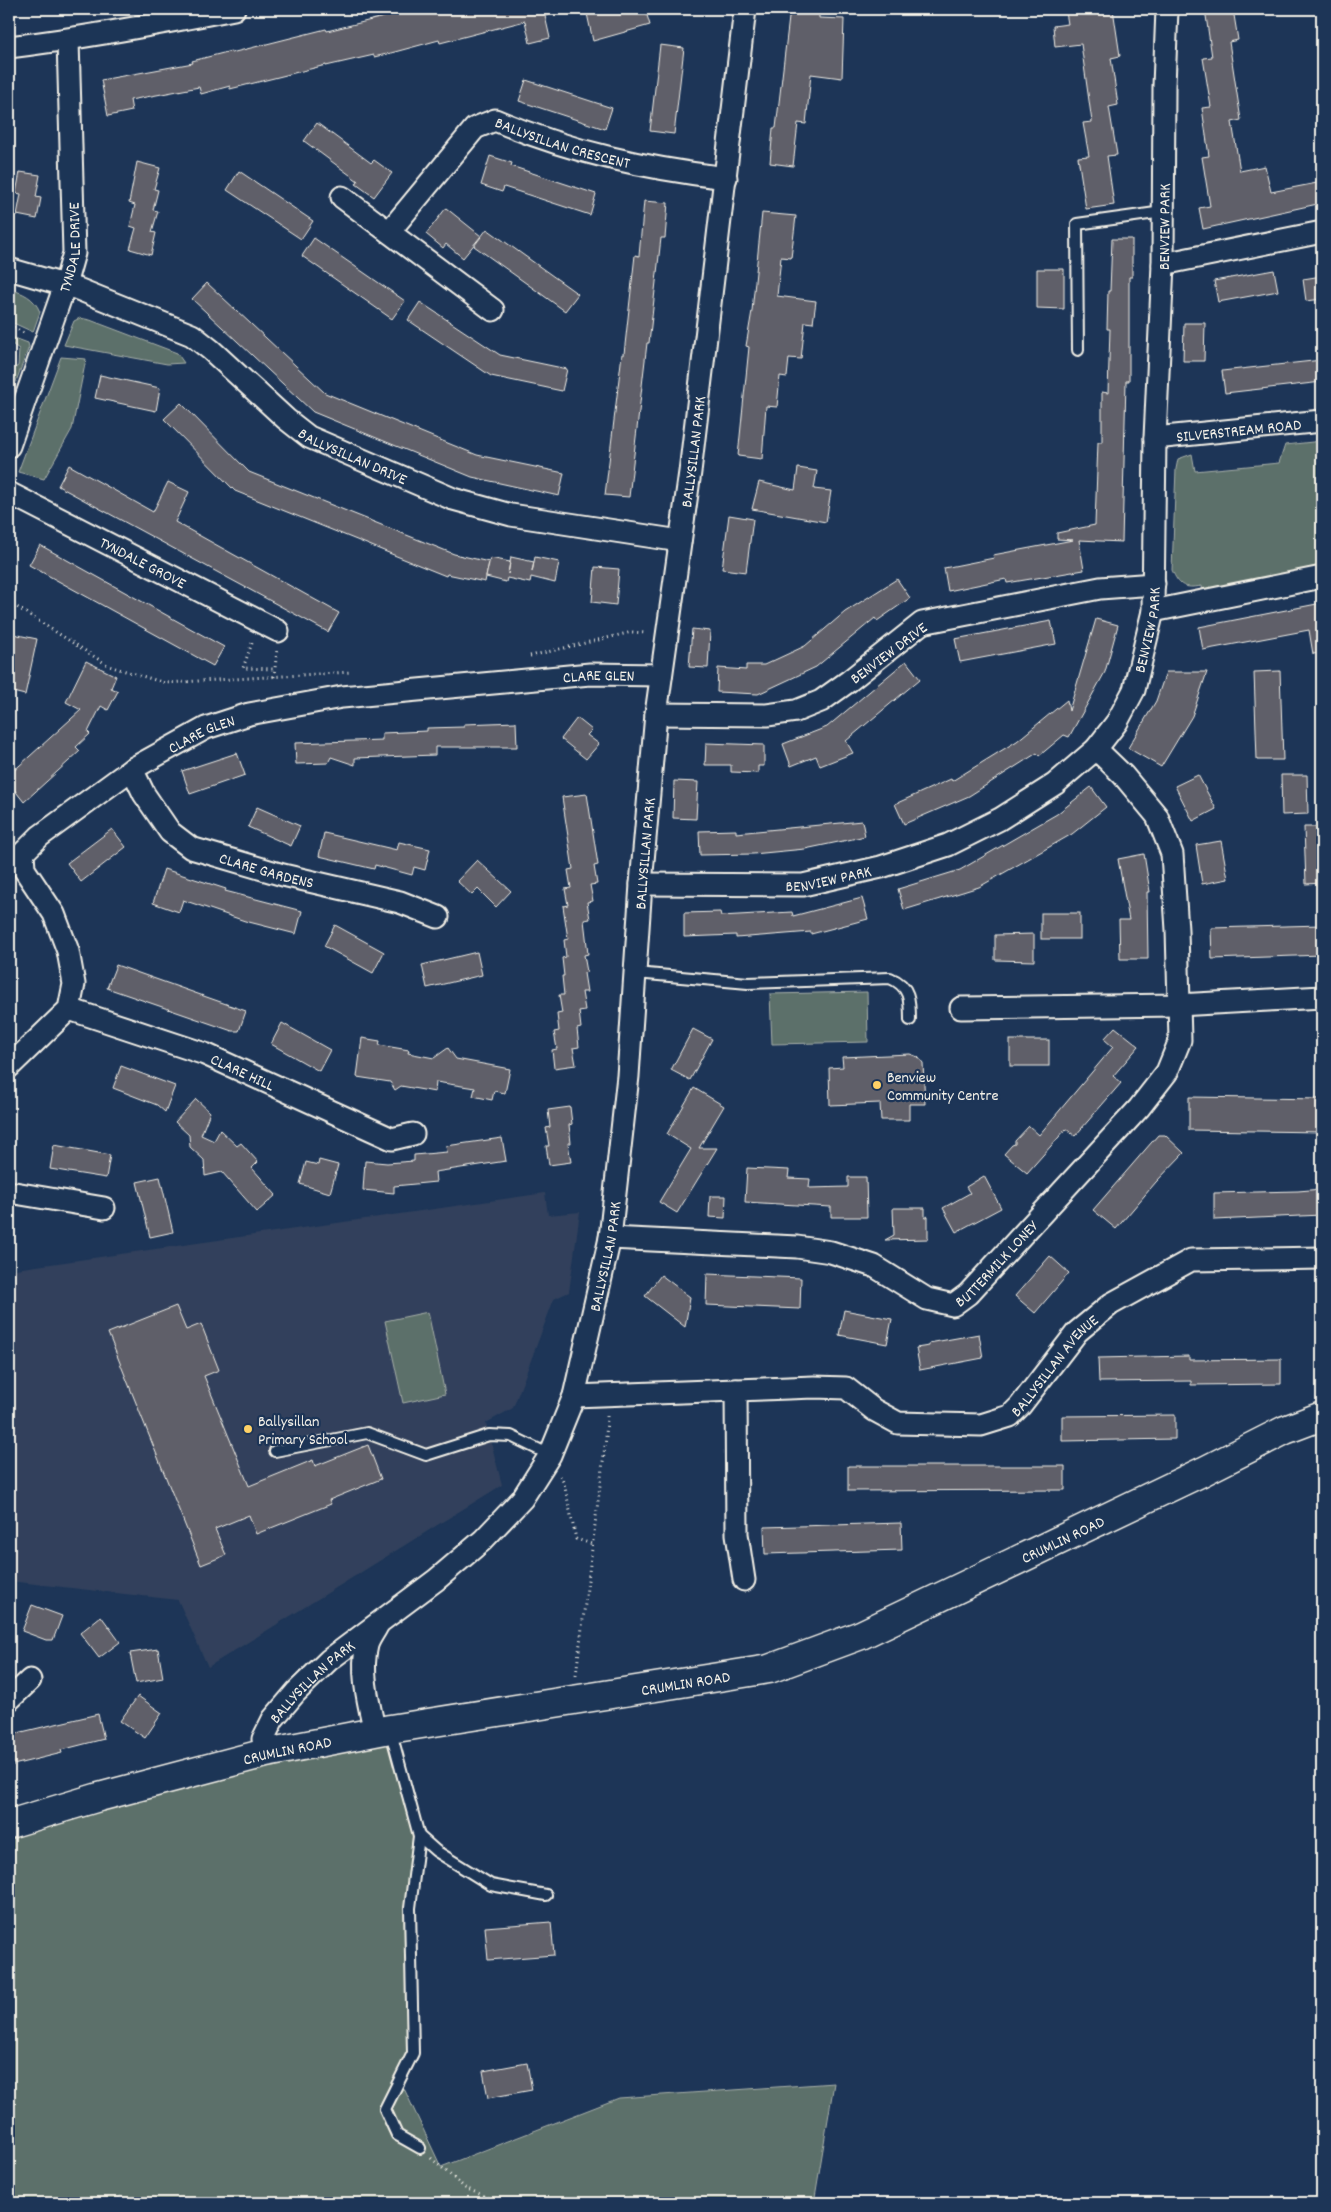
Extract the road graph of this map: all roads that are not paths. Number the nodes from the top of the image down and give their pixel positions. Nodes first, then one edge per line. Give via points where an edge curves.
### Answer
1 (234, 9) edge
2 (745, 9) edge
3 (1167, 9) edge
4 (68, 40) junction
5 (9, 47) edge
6 (726, 178) junction
7 (342, 197) dead end
8 (1163, 212) junction
9 (389, 232) junction
10 (1322, 232) edge
11 (1163, 264) junction
12 (9, 269) edge
13 (65, 285) junction
14 (493, 310) dead end
15 (1078, 350) dead end
16 (1322, 421) edge
17 (1155, 438) junction
18 (9, 446) edge
19 (9, 493) edge
20 (680, 541) junction
21 (1322, 578) edge
22 (1154, 584) junction
23 (1153, 612) junction
24 (278, 631) dead end
25 (661, 675) junction
26 (656, 714) junction
27 (1096, 749) junction
28 (132, 769) junction
29 (641, 884) junction
30 (438, 917) dead end
31 (636, 973) junction
32 (1322, 997) edge
33 (1178, 1005) junction
34 (961, 1008) dead end
35 (69, 1009) junction
36 (910, 1020) dead end
37 (9, 1067) edge
38 (413, 1134) dead end
39 (9, 1192) edge
40 (104, 1208) dead end
41 (610, 1238) junction
42 (1322, 1258) edge
43 (736, 1390) junction
44 (574, 1396) junction
45 (1322, 1416) edge
46 (275, 1451) dead end
47 (550, 1454) junction
48 (744, 1580) dead end
49 (380, 1622) junction
50 (30, 1680) dead end
51 (9, 1700) edge
52 (382, 1730) junction
53 (266, 1753) junction
54 (9, 1824) edge
55 (418, 1836) junction
56 (546, 1895) dead end
57 (420, 2148) road end

1 - 4 street
2 - 6 street, BALLYSILLAN PARK
3 - 8 street, BENVIEW PARK
4 - 5 street
4 - 13 street, TYNDALE DRIVE via 74,253
6 - 9 street, BALLYSILLAN CRESCENT via 663,171 600,156 532,136 496,120 475,128
6 - 20 street, BALLYSILLAN PARK
7 - 9 street
8 - 11 street, BENVIEW PARK
8 - 15 lane via 1077,224
9 - 14 street
10 - 11 street
11 - 17 street, BENVIEW PARK
12 - 13 street, BALLYSILLAN DRIVE
13 - 18 street, TYNDALE DRIVE
13 - 20 street, BALLYSILLAN DRIVE via 192,335 309,437 383,470 453,499 511,516
16 - 17 street, SILVERSTREAM ROAD
17 - 22 street, BENVIEW PARK
19 - 24 street, TYNDALE GROVE
20 - 25 street, BALLYSILLAN PARK
21 - 23 street
22 - 23 street, BENVIEW PARK
22 - 26 street, BENVIEW DRIVE via 1100,588 922,623 821,701 796,711 767,715
23 - 27 street, BENVIEW PARK via 1134,690 1117,722
25 - 26 street, BALLYSILLAN PARK
25 - 28 street, CLARE GLEN via 590,674 342,697 249,714 206,728
26 - 29 street, BALLYSILLAN PARK
27 - 29 street, BENVIEW PARK via 1055,784 1000,819 948,845 880,867 803,885
27 - 33 street, BUTTERMILK LONEY via 1123,775 1156,816 1172,854
28 - 30 street, CLARE GARDENS via 144,794 170,832 191,848 283,875 400,902
28 - 35 street, CLARE GLEN via 40,836 23,853 24,869 54,914 68,951 74,984
29 - 31 street, BALLYSILLAN PARK
31 - 36 lane via 748,983 890,978 899,982 910,997
31 - 41 street, BALLYSILLAN PARK
32 - 33 street
33 - 34 street
33 - 41 street, BUTTERMILK LONEY via 1180,1040 1167,1072 1154,1090 968,1294 953,1305 926,1300 874,1266 831,1252 797,1247
35 - 37 street
35 - 38 street, CLARE HILL via 205,1054 392,1139
39 - 40 street
41 - 44 street, BALLYSILLAN PARK
42 - 43 street, BALLYSILLAN AVENUE via 1191,1260 1111,1304 1077,1332 1010,1416 981,1425 898,1423 874,1410 846,1388
43 - 44 street, BALLYSILLAN AVENUE
43 - 48 street via 737,1534
44 - 47 street, BALLYSILLAN PARK
45 - 52 main road, CRUMLIN ROAD via 1285,1430 860,1635 769,1670
46 - 47 lane via 367,1434 426,1455 489,1435 511,1436
47 - 49 street, BALLYSILLAN PARK via 522,1499 483,1540
49 - 52 street, BALLYSILLAN PARK via 367,1644 365,1662 368,1702
49 - 53 street, BALLYSILLAN PARK via 329,1660 296,1692 273,1719 263,1738
50 - 51 street
52 - 53 main road, CRUMLIN ROAD
52 - 55 lane
53 - 54 main road, CRUMLIN ROAD
55 - 56 lane via 491,1885
55 - 57 lane via 410,1908 413,2053 385,2109 397,2135

